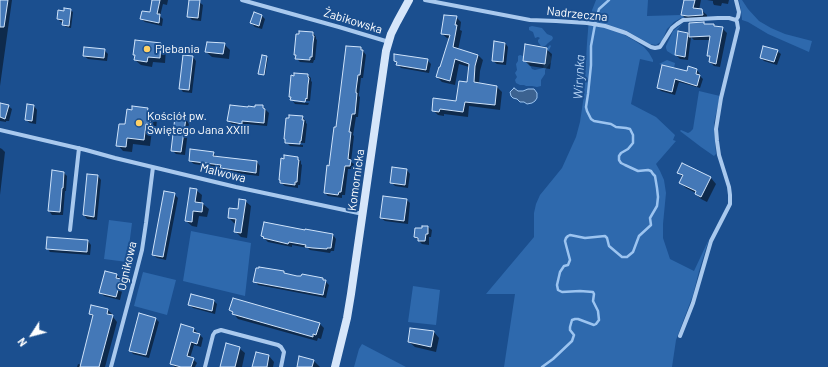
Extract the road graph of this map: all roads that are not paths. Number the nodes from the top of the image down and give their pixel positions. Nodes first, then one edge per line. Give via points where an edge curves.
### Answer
1 (242, 0) edge
2 (409, 0) edge
3 (425, 0) edge
4 (736, 0) edge
5 (736, 20) junction
6 (389, 42) junction
7 (0, 130) edge
8 (79, 148) junction
9 (153, 167) junction
10 (363, 214) junction
11 (70, 230) dead end
12 (680, 336) dead end
13 (111, 367) edge
14 (205, 367) edge
15 (281, 367) edge
16 (335, 367) edge

1 - 6 street, Żabikowska
2 - 6 street, Komornicka
3 - 5 street, Nadrzeczna via 530,20 598,24 626,33 654,48 660,47 672,28 683,20
4 - 5 street via 739,12
5 - 12 street via 738,28 716,129 730,204 711,241 693,303
6 - 10 street, Komornicka
7 - 8 street, Malwowa
8 - 9 street, Malwowa
8 - 11 street
9 - 10 street, Malwowa
9 - 13 street, Ognikowa via 142,250
10 - 16 street, Komornicka via 347,318
14 - 15 street via 213,335 221,330 278,345 284,352

